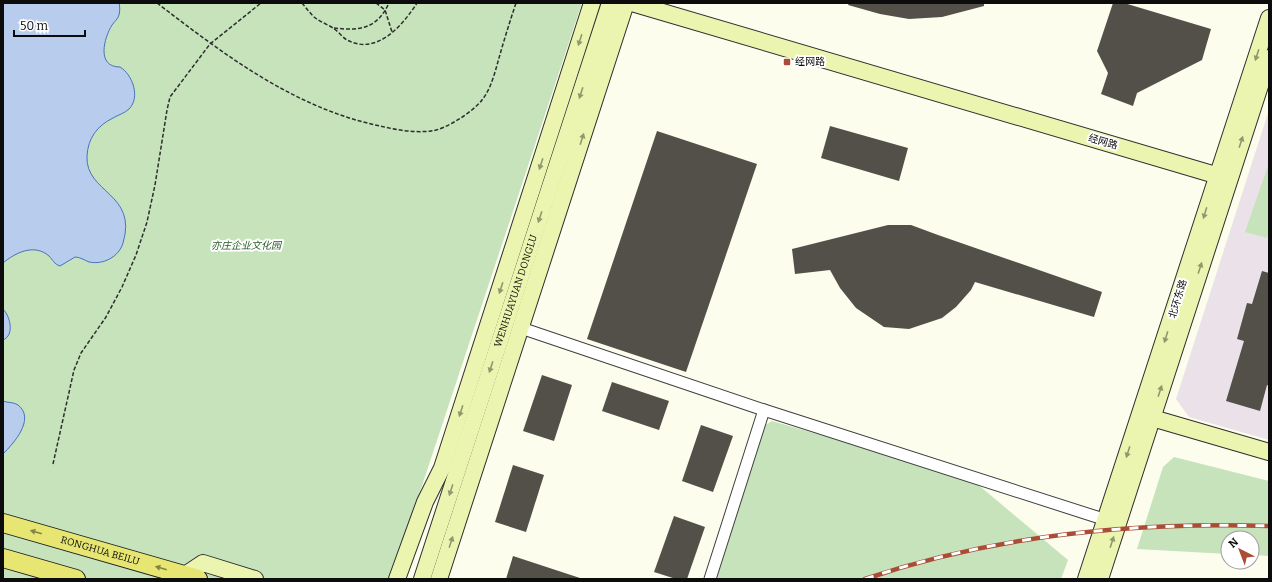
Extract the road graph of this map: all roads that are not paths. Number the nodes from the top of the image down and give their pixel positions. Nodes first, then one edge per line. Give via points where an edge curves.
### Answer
1 (592, 3) edge
2 (610, 3) edge
3 (626, 3) edge
4 (632, 3) edge
5 (1269, 18) edge
6 (1269, 58) edge
7 (1223, 178) junction
8 (521, 328) junction
9 (764, 410) junction
10 (1146, 417) junction
11 (474, 420) junction
12 (1269, 452) edge
13 (442, 468) junction
14 (1111, 503) junction
15 (1097, 517) junction
16 (3, 523) edge
17 (3, 558) edge
18 (191, 577) edge
19 (76, 579) edge
20 (255, 579) edge
21 (397, 579) edge
22 (422, 579) edge
23 (439, 579) edge
24 (710, 579) edge
25 (1077, 579) edge
26 (1086, 579) edge
27 (1100, 579) edge

1 -> 13 street
2 -> 11 street, WENHUAYUAN DONGLU
8 -> 3 street, WENHUAYUAN DONGLU
4 - 7 street, 经网路
5 -> 7 street, 北环东路
7 -> 6 street, 北环东路
7 - 10 street, 北环东路
8 - 9 street
23 -> 8 street, WENHUAYUAN DONGLU
9 - 15 street
9 - 24 street
10 - 12 street
10 -> 14 street, 北环东路
27 -> 10 street, 北环东路
11 - 13 street
11 -> 22 street, WENHUAYUAN DONGLU
13 - 21 street via 425,502
14 - 15 street
14 - 26 street, 北环东路
15 - 25 street
18 -> 16 main road, RONGHUA BEILU
17 - 19 main road
18 - 20 street via 203,563

